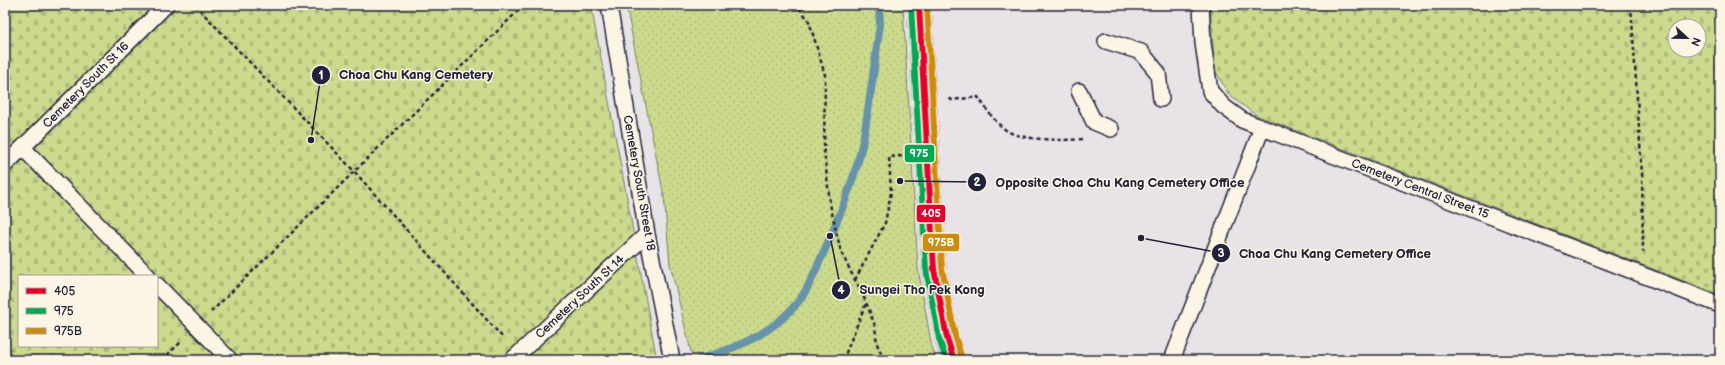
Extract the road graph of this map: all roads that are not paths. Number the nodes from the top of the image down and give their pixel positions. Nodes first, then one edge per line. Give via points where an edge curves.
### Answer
1 (166, 5) edge
2 (609, 5) edge
3 (919, 5) edge
4 (1201, 5) edge
5 (1106, 41) dead end
6 (1079, 91) dead end
7 (1161, 99) dead end
8 (1262, 128) junction
9 (1111, 129) dead end
10 (23, 148) junction
11 (5, 165) edge
12 (647, 234) junction
13 (147, 275) edge
14 (158, 286) edge
15 (1720, 305) edge
16 (515, 357) edge
17 (230, 360) edge
18 (672, 360) edge
19 (954, 360) edge
20 (1172, 360) edge

1 - 10 lane, Cemetery South St 16
2 - 12 lane, Cemetery South Street 18
3 - 19 street via 934,269 947,338
4 - 8 lane, Cemetery Central Street 15 via 1210,91 1223,106 1242,120
5 - 7 lane via 1141,52 1158,72
6 - 9 lane via 1094,122
8 - 15 lane, Cemetery Central Street 15
8 - 20 lane
10 - 11 lane, Cemetery South St 16
10 - 13 lane
12 - 16 lane, Cemetery South St 14
12 - 18 lane, Cemetery South Street 18
14 - 17 lane

